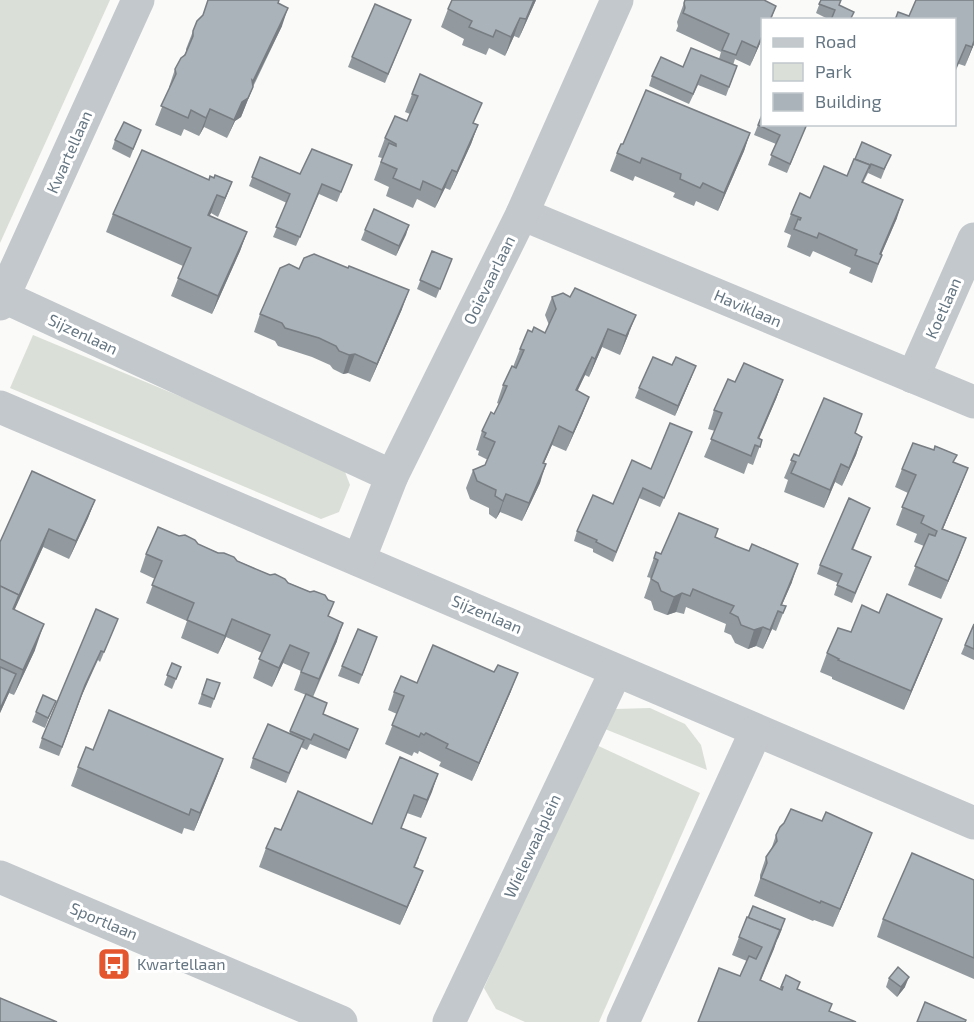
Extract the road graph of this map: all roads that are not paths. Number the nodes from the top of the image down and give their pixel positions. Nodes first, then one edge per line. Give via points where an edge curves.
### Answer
1 (138, 0) edge
2 (617, 0) edge
3 (522, 214) junction
4 (974, 239) edge
5 (2, 300) edge
6 (913, 377) junction
7 (974, 402) edge
8 (0, 407) edge
9 (392, 476) junction
10 (359, 560) junction
11 (616, 671) junction
12 (756, 731) junction
13 (974, 823) edge
14 (0, 877) edge
15 (342, 1022) edge
16 (449, 1022) edge
17 (624, 1022) edge

1 - 5 street, Kwartellaan
2 - 3 street, Ooievaarlaan
3 - 6 street, Haviklaan
3 - 9 street, Ooievaarlaan
4 - 6 street, Koetlaan
5 - 9 street, Sijzenlaan
6 - 7 street, Haviklaan
8 - 10 street, Sijzenlaan
9 - 10 street, Ooievaarlaan
10 - 11 street, Sijzenlaan
11 - 12 street, Sijzenlaan
11 - 16 street, Wielewaalplein
12 - 13 street, Sijzenlaan
12 - 17 street
14 - 15 street, Sportlaan

